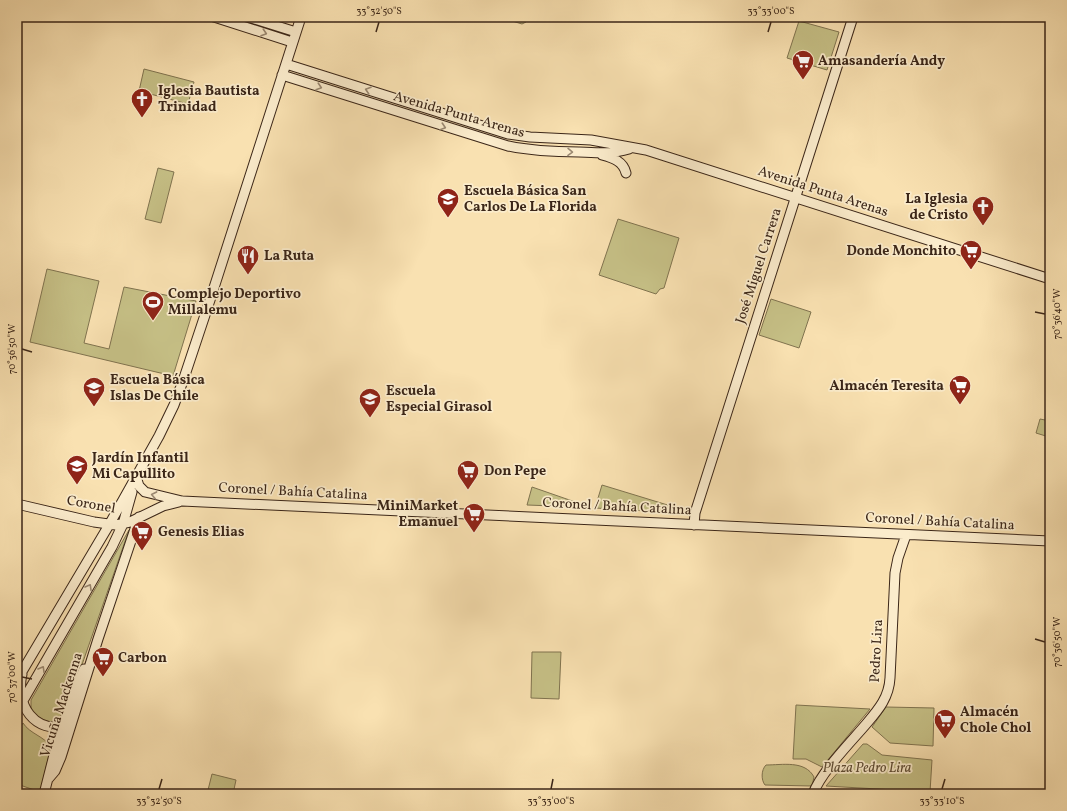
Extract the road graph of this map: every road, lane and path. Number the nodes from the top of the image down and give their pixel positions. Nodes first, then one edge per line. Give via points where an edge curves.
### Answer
1 (214, 17) edge
2 (248, 17) edge
3 (301, 17) edge
4 (853, 17) edge
5 (296, 32) junction
6 (292, 42) junction
7 (286, 64) junction
8 (282, 75) junction
9 (633, 148) junction
10 (595, 153) junction
11 (626, 173) dead end
12 (796, 197) junction
13 (1050, 279) edge
14 (136, 477) junction
15 (182, 501) junction
16 (17, 504) edge
17 (139, 517) junction
18 (123, 524) junction
19 (694, 524) junction
20 (109, 525) junction
21 (906, 535) junction
22 (1050, 541) edge
23 (23, 671) junction
24 (17, 680) edge
25 (19, 707) edge
26 (67, 725) junction
27 (48, 726) junction
28 (56, 747) junction
29 (49, 778) junction
30 (44, 794) edge
31 (813, 794) edge

1 -> 6 main road
2 - 5 main road
3 - 5 main road
4 - 12 main road, José Miguel Carrera
5 - 6 main road
6 - 7 main road
7 - 8 main road
9 -> 7 main road, Avenida Punta Arenas via 591,140 508,134
8 -> 10 main road, Avenida Punta Arenas via 508,146 535,151
8 - 14 main road via 183,381 167,420
9 - 10 main road, Avenida Punta Arenas
9 - 12 main road, Avenida Punta Arenas
10 - 11 main road via 619,162
12 - 13 main road, Avenida Punta Arenas
12 - 19 main road, José Miguel Carrera via 695,513
15 -> 14 main road via 145,492 139,486
14 - 18 main road
14 - 20 main road
15 - 17 main road, Coronel via 162,506
15 - 19 main road, Coronel / Bahía Catalina
16 - 20 main road, Coronel
17 - 18 main road, Coronel
17 - 26 main road, Vicuña Mackenna
18 - 20 main road, Coronel
25 -> 18 main road
19 - 21 main road, Coronel / Bahía Catalina
20 - 23 main road
21 - 22 main road, Coronel / Bahía Catalina
21 - 31 main road, Pedro Lira via 895,573 888,693 878,709 823,774
23 - 24 main road
23 - 25 main road
25 - 27 main road
26 - 27 main road
26 - 28 main road, Vicuña Mackenna
26 - 29 main road, Vicuña Mackenna via 59,764
27 - 28 main road via 54,735
28 - 29 main road, Vicuña Mackenna
29 - 30 main road, Vicuña Mackenna

